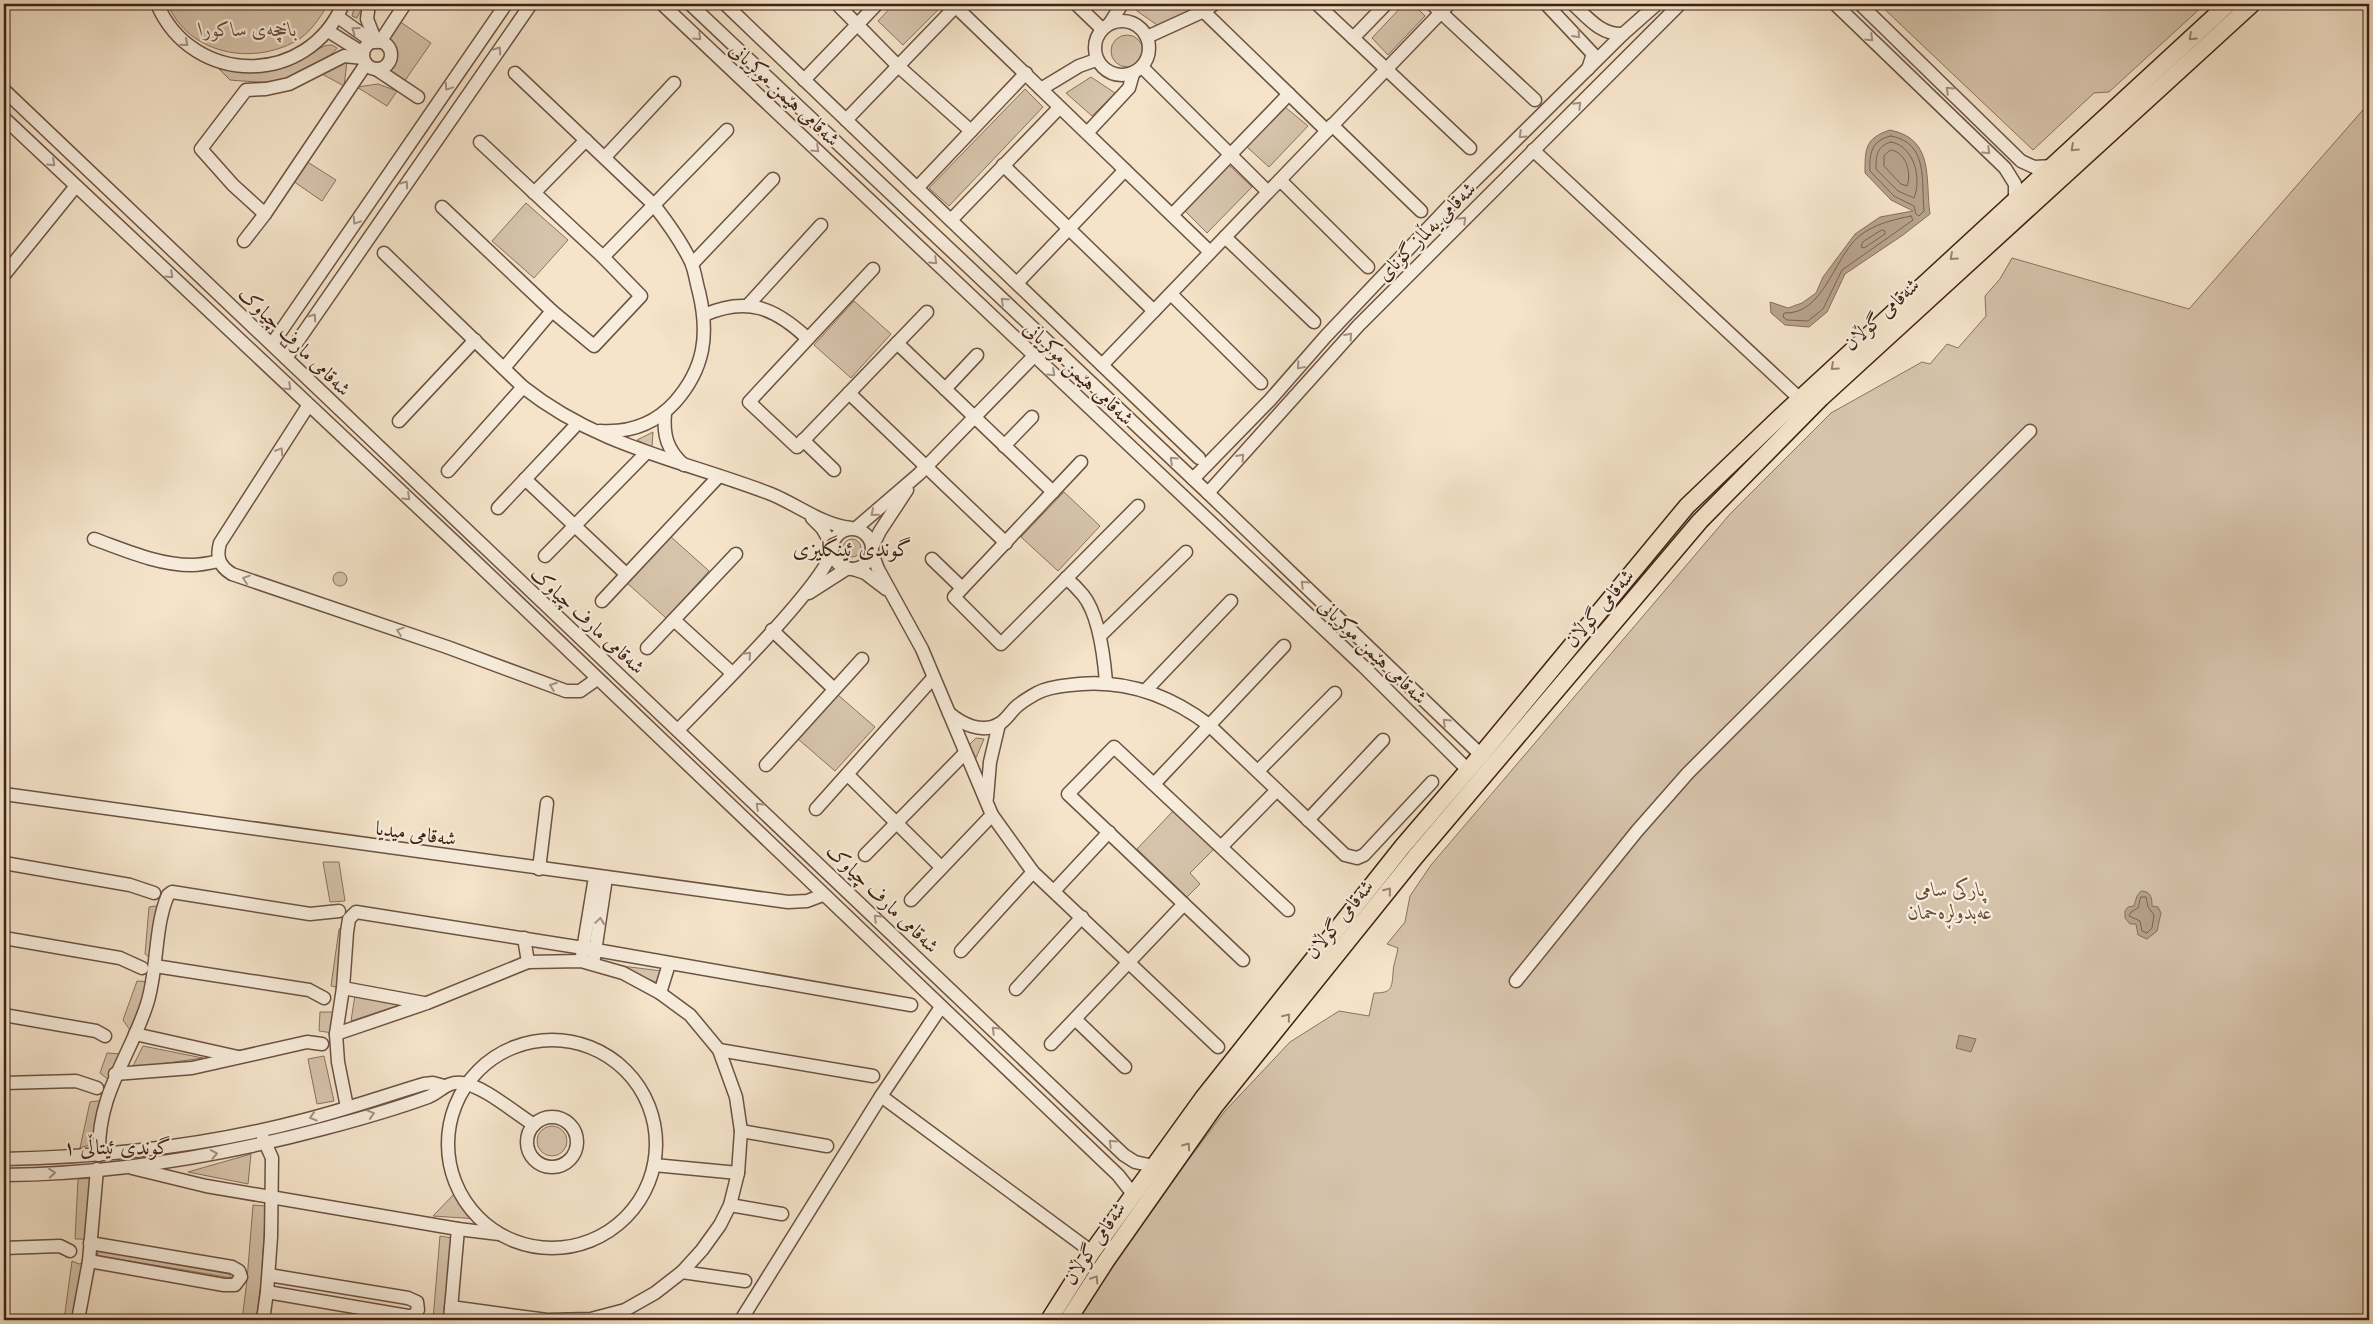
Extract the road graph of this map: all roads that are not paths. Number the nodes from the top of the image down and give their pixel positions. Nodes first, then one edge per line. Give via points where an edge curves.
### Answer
1 (157, 4) edge
2 (343, 4) edge
3 (370, 4) edge
4 (405, 4) edge
5 (506, 4) edge
6 (531, 4) edge
7 (662, 4) edge
8 (690, 4) edge
9 (725, 4) edge
10 (836, 4) edge
11 (877, 4) edge
12 (1076, 4) edge
13 (1122, 4) edge
14 (1316, 4) edge
15 (1386, 4) edge
16 (1546, 4) edge
17 (1573, 4) edge
18 (1657, 4) edge
19 (1680, 4) edge
20 (1835, 4) edge
21 (1860, 4) edge
22 (2228, 4) edge
23 (2252, 4) edge
24 (956, 5) edge
25 (1205, 6) edge
26 (1441, 7) edge
27 (338, 17) junction
28 (857, 25) junction
29 (1106, 26) junction
30 (328, 31) junction
31 (1623, 34) junction
32 (1147, 37) junction
33 (1353, 38) junction
34 (376, 42) junction
35 (1096, 60) junction
36 (367, 61) junction
37 (898, 66) junction
38 (1386, 69) junction
39 (1137, 70) junction
40 (515, 72) dead end
41 (1586, 72) junction
42 (1026, 73) junction
43 (804, 80) junction
44 (674, 83) dead end
45 (1041, 89) junction
46 (4, 90) edge
47 (1289, 94) junction
48 (418, 97) dead end
49 (1535, 100) dead end
50 (1059, 108) junction
51 (4, 118) edge
52 (846, 120) junction
53 (44, 128) junction
54 (1330, 128) junction
55 (727, 130) dead end
56 (971, 131) junction
57 (1087, 133) junction
58 (586, 140) junction
59 (29, 142) junction
60 (480, 142) dead end
61 (1470, 148) dead end
62 (1533, 150) junction
63 (1230, 154) junction
64 (850, 155) junction
65 (2016, 156) junction
66 (605, 157) junction
67 (1003, 165) junction
68 (2054, 166) junction
69 (2005, 168) junction
70 (838, 169) junction
71 (1125, 170) junction
72 (772, 179) dead end
73 (1280, 180) junction
74 (1474, 181) junction
75 (76, 186) junction
76 (917, 188) junction
77 (1268, 192) junction
78 (534, 193) junction
79 (1488, 195) junction
80 (2015, 201) junction
81 (653, 204) junction
82 (442, 207) dead end
83 (1421, 211) dead end
84 (265, 214) junction
85 (1172, 215) junction
86 (951, 220) junction
87 (821, 225) dead end
88 (1069, 229) junction
89 (1225, 237) junction
90 (244, 240) dead end
91 (1210, 252) junction
92 (384, 253) dead end
93 (604, 257) junction
94 (692, 264) junction
95 (1368, 266) dead end
96 (873, 269) dead end
97 (4, 275) edge
98 (1017, 283) junction
99 (1171, 294) junction
100 (749, 304) junction
101 (1907, 310) junction
102 (552, 311) junction
103 (1154, 311) junction
104 (927, 312) dead end
105 (704, 316) junction
106 (1314, 322) dead end
107 (284, 327) junction
108 (807, 338) junction
109 (475, 340) junction
110 (297, 341) junction
111 (897, 343) junction
112 (272, 344) junction
113 (977, 355) dead end
114 (1034, 356) junction
115 (286, 358) junction
116 (1102, 365) junction
117 (504, 368) junction
118 (1261, 383) dead end
119 (523, 387) junction
120 (945, 389) junction
121 (849, 393) junction
122 (1800, 399) junction
123 (308, 406) junction
124 (665, 414) junction
125 (1032, 417) dead end
126 (974, 418) junction
127 (399, 421) dead end
128 (578, 423) junction
129 (595, 431) junction
130 (2030, 431) dead end
131 (803, 440) junction
132 (1004, 446) junction
133 (646, 453) junction
134 (1200, 458) dead end
135 (1081, 462) dead end
136 (684, 465) junction
137 (834, 470) dead end
138 (922, 470) junction
139 (448, 471) dead end
140 (719, 476) junction
141 (525, 479) junction
142 (1193, 479) junction
143 (1053, 492) junction
144 (1208, 493) junction
145 (1138, 506) dead end
146 (498, 508) dead end
147 (800, 508) junction
148 (575, 525) junction
149 (853, 529) junction
150 (467, 532) junction
151 (94, 539) dead end
152 (1006, 543) junction
153 (456, 544) junction
154 (832, 548) junction
155 (872, 550) junction
156 (1186, 552) dead end
157 (736, 554) dead end
158 (545, 556) dead end
159 (932, 560) dead end
160 (219, 561) junction
161 (851, 569) junction
162 (626, 574) junction
163 (1066, 578) junction
164 (962, 588) junction
165 (891, 594) junction
166 (801, 599) junction
167 (1231, 600) dead end
168 (602, 601) dead end
169 (674, 620) junction
170 (772, 630) junction
171 (1100, 636) junction
172 (1360, 638) junction
173 (1284, 646) dead end
174 (646, 648) dead end
175 (1346, 651) junction
176 (862, 659) dead end
177 (732, 673) junction
178 (933, 678) junction
179 (597, 679) junction
180 (1106, 682) junction
181 (834, 689) junction
182 (1146, 690) junction
183 (1335, 693) dead end
184 (949, 713) junction
185 (998, 724) junction
186 (1209, 725) junction
187 (678, 730) junction
188 (1383, 740) dead end
189 (965, 752) junction
190 (1481, 755) junction
191 (766, 765) dead end
192 (1468, 770) junction
193 (1258, 772) junction
194 (848, 775) junction
195 (1432, 782) dead end
196 (1154, 784) junction
197 (1277, 790) junction
198 (744, 792) junction
199 (4, 794) edge
200 (987, 801) junction
201 (547, 803) dead end
202 (730, 807) junction
203 (816, 809) dead end
204 (992, 816) junction
205 (1308, 820) junction
206 (897, 822) junction
207 (1109, 832) junction
208 (1222, 846) junction
209 (865, 855) dead end
210 (4, 863) edge
211 (941, 866) junction
212 (539, 869) junction
213 (1033, 872) junction
214 (601, 877) junction
215 (1054, 891) junction
216 (154, 893) dead end
217 (822, 895) junction
218 (911, 900) dead end
219 (1184, 904) junction
220 (1288, 910) dead end
221 (339, 911) dead end
222 (1082, 917) junction
223 (4, 938) edge
224 (524, 938) junction
225 (961, 951) dead end
226 (588, 955) junction
227 (1243, 960) dead end
228 (1130, 961) junction
229 (528, 962) junction
230 (669, 964) junction
231 (155, 966) junction
232 (142, 968) dead end
233 (1516, 981) dead end
234 (343, 988) junction
235 (1016, 989) dead end
236 (660, 993) junction
237 (324, 998) dead end
238 (427, 1003) junction
239 (911, 1005) dead end
240 (941, 1008) junction
241 (4, 1015) edge
242 (1075, 1019) junction
243 (135, 1034) junction
244 (336, 1034) junction
245 (105, 1036) dead end
246 (322, 1044) dead end
247 (1051, 1044) dead end
248 (1218, 1047) dead end
249 (719, 1050) junction
250 (243, 1058) junction
251 (1125, 1067) dead end
252 (1040, 1073) junction
253 (115, 1074) junction
254 (873, 1076) dead end
255 (4, 1083) edge
256 (467, 1084) junction
257 (444, 1086) junction
258 (97, 1088) dead end
259 (1026, 1089) junction
260 (881, 1096) junction
261 (347, 1107) junction
262 (534, 1125) dead end
263 (260, 1130) junction
264 (741, 1131) junction
265 (266, 1143) junction
266 (827, 1146) dead end
267 (99, 1155) junction
268 (4, 1159) edge
269 (654, 1165) junction
270 (125, 1166) junction
271 (1153, 1166) junction
272 (97, 1170) junction
273 (738, 1173) junction
274 (4, 1175) edge
275 (1133, 1194) junction
276 (271, 1196) junction
277 (730, 1205) junction
278 (782, 1214) dead end
279 (458, 1229) junction
280 (501, 1234) junction
281 (90, 1243) junction
282 (4, 1248) edge
283 (70, 1251) dead end
284 (1092, 1252) junction
285 (89, 1261) junction
286 (682, 1272) junction
287 (269, 1275) junction
288 (744, 1281) dead end
289 (268, 1292) junction
290 (451, 1307) junction
291 (78, 1320) edge
292 (263, 1320) edge
293 (450, 1320) edge
294 (548, 1320) edge
295 (741, 1320) edge
296 (1050, 1320) edge
297 (1068, 1320) edge

1 -> 30 street via 175,33 191,48 231,65 252,67 280,62 312,46
2 - 27 street
3 - 34 street via 367,19
4 - 34 street
5 -> 107 street
110 -> 6 street
7 -> 70 street, شەقامی هێمن موکریانی
8 - 64 street, شەقامی هێمن موکریانی
9 - 43 street
10 - 28 street
11 - 28 street
12 - 29 street
13 - 29 street
14 - 33 street
15 - 33 street
16 -> 41 street via 1593,54
17 - 31 street via 1596,26 1612,34
18 - 31 street, شەقامی یەڵماز گۆنای
62 -> 19 street, شەقامی یەڵماز گۆنای
20 -> 69 street
65 -> 21 street
22 -> 68 main road, شەقامی گوڵان
23 - 101 main road, شەقامی گوڵان
24 - 37 street
24 - 42 street
25 - 32 street
25 - 47 street
26 - 38 street
26 - 49 street
27 - 30 street
34 -> 27 street
28 - 37 street
28 - 43 street
29 - 32 street via 1128,22
29 - 35 street via 1094,44
30 - 36 street
31 - 41 street, شەقامی یەڵماز گۆنای
32 - 39 street via 1149,53
33 - 38 street
34 - 36 street via 368,45
34 - 36 street via 388,47 390,59 385,66
35 - 39 street via 1101,67 1116,75
35 - 45 street via 1079,66
36 - 48 street
36 - 84 street
36 - 84 street via 344,56 289,84 246,90 201,149
37 - 52 street
37 - 56 street
38 - 54 street
38 - 61 street
39 - 57 street via 1129,88
39 - 63 street
40 - 58 street
41 -> 74 street, شەقامی یەڵماز گۆنای
42 - 45 street
42 - 56 street
43 - 52 street
44 - 66 street
45 - 50 street
46 - 53 street, شەقامی مارف چیاوک
47 - 54 street
47 - 63 street
50 - 57 street
50 - 67 street
51 - 59 street, شەقامی مارف چیاوک
52 - 76 street
53 - 59 street
53 - 112 street, شەقامی مارف چیاوک
54 - 73 street
54 - 83 street
55 - 81 street
56 - 76 street
57 - 71 street
58 - 66 street
58 - 78 street
59 -> 75 street, شەقامی مارف چیاوک
60 - 78 street
62 - 79 street, شەقامی یەڵماز گۆنای
62 - 122 street
63 - 77 street
63 - 85 street
64 - 70 street
142 -> 64 street, شەقامی هێمن موکریانی
65 - 68 street via 2034,167
65 - 69 street via 2016,167
66 - 81 street
67 - 86 street
67 - 88 street
68 - 80 main road, شەقامی گوڵان
69 - 80 street via 2015,184
70 -> 114 street, شەقامی هێمن موکریانی
71 - 85 street
71 - 88 street
72 - 94 street
73 - 77 street
73 - 95 street
74 - 79 street
74 -> 142 street, شەقامی یەڵماز گۆنای
75 - 97 street
75 -> 123 street, شەقامی مارف چیاوک
76 - 86 street
77 - 89 street
78 - 93 street
144 -> 79 street, شەقامی یەڵماز گۆنای via 1358,326
80 -> 101 main road, شەقامی گوڵان
81 - 93 street
81 - 94 street via 672,228
82 - 102 street
84 - 90 street
85 - 91 street
86 - 98 street
87 - 100 street
88 - 98 street
88 - 103 street
89 - 91 street
89 - 106 street
91 - 99 street
92 - 109 street
93 - 102 street via 641,296 594,346
94 - 105 street
96 - 108 street
98 - 116 street
99 - 103 street
99 - 118 street
100 - 105 street
100 - 108 street via 792,324
101 -> 122 main road, شەقامی گوڵان
297 -> 101 main road, شەقامی گوڵان via 1215,1106 1422,848 1700,521
102 - 117 street
103 - 116 street
104 - 111 street
105 - 124 street via 702,352 695,376
107 - 110 street via 287,334
107 - 112 street
108 - 131 street via 749,402 796,447
109 - 117 street
109 - 127 street
110 - 115 street
111 - 120 street
111 - 121 street
112 - 115 street, شەقامی مارف چیاوک
113 - 120 street
114 - 126 street
114 -> 175 street, شەقامی هێمن موکریانی
115 - 150 street, شەقامی مارف چیاوک
116 - 134 street
117 - 119 street
119 - 128 street via 547,406
119 - 139 street
120 - 126 street
121 - 131 street
121 - 138 street
122 - 190 main road, شەقامی گوڵان via 1686,506
123 -> 153 street, شەقامی مارف چیاوک
160 -> 123 street via 220,543
124 - 129 street via 632,429
124 - 136 street via 667,442
125 - 132 street
126 - 132 street
126 - 138 street
128 - 129 street
128 - 141 street
129 - 133 street
130 - 233 street via 1688,773
131 - 137 street
132 - 143 street
133 - 136 street
133 - 148 street
135 - 143 street
136 - 140 street
138 -> 149 street
138 - 152 street
138 - 155 street via 880,532
140 - 147 street
140 - 162 street
141 - 146 street
141 - 148 street
142 - 144 street, شەقامی هێمن موکریانی
143 - 152 street
172 -> 144 street, شەقامی هێمن موکریانی
145 - 163 street
147 - 149 street via 831,524
147 - 154 street via 822,528
148 - 158 street
148 - 162 street
149 - 154 street via 838,534
149 - 155 street via 867,536
150 - 153 street
150 - 187 street, شەقامی مارف چیاوک
151 - 160 street via 148,558 193,566
152 - 164 street
153 - 179 street, شەقامی مارف چیاوک
154 - 161 street via 835,560
154 - 166 street via 827,562
155 - 161 street via 867,562
155 - 165 street
156 - 171 street
157 - 169 street
159 - 164 street
179 -> 160 street via 580,691 566,691 232,574
161 - 165 street via 865,573
161 - 166 street
162 - 168 street
163 - 164 street via 1001,644 954,597
163 - 171 street via 1084,596
165 - 178 street via 922,650
166 - 170 street
167 - 182 street
169 - 174 street
169 - 177 street
177 -> 170 street
170 - 181 street
171 - 180 street
172 - 175 street
190 -> 172 street, شەقامی هێمن موکریانی
173 - 186 street
175 - 192 street, شەقامی هێمن موکریانی
176 - 181 street
177 - 187 street
178 - 184 street
178 - 194 street
179 - 202 street, شەقامی مارف چیاوک
180 - 182 street
180 - 185 street via 1038,692 1016,706
181 - 191 street
182 - 186 street
183 - 193 street
184 - 185 street via 972,726
184 - 189 street
185 - 200 street via 990,762
186 - 193 street
186 - 196 street
187 - 198 street, شەقامی مارف چیاوک
188 - 205 street
189 - 200 street
189 - 206 street
190 - 192 main road, شەقامی گوڵان
192 - 271 main road, شەقامی گوڵان via 1403,846
193 - 197 street
194 - 203 street
194 - 206 street
195 - 205 street via 1360,857 1345,855
196 - 207 street via 1114,747 1068,794
196 - 208 street
197 - 205 street
197 - 208 street
198 - 202 street
252 -> 198 street, شەقامی مارف چیاوک
199 - 212 street, شەقامی میدیا
200 - 204 street
201 - 212 street
202 - 217 street, شەقامی مارف چیاوک
204 - 211 street
204 - 213 street
206 - 209 street
206 - 211 street
207 - 215 street
207 - 219 street
208 - 220 street
210 - 216 street via 130,885
211 - 218 street
212 - 214 street, شەقامی میدیا
213 - 215 street
213 - 225 street
214 - 217 street, شەقامی میدیا via 788,902 807,901
214 - 226 street
215 - 222 street
217 - 240 street, شەقامی مارف چیاوک
219 - 227 street
219 - 228 street
221 - 231 street via 310,914 172,892 164,902
222 - 228 street
222 - 235 street
223 - 232 street via 120,958
224 - 226 street
224 - 229 street
224 - 234 street via 356,912 349,919
226 - 229 street
226 - 230 street
226 - 236 street
228 - 242 street
228 - 248 street
229 - 238 street
230 - 236 street
230 - 239 street
231 - 237 street via 309,990
231 - 243 street via 148,1003
234 - 238 street
234 - 244 street
236 - 249 street via 690,1014
238 - 244 street
240 - 259 street, شەقامی مارف چیاوک
240 - 260 street
241 - 245 street
242 - 247 street
242 - 251 street
243 - 250 street
243 - 253 street
244 - 261 street
246 - 250 street via 307,1042
249 - 254 street
249 - 264 street via 736,1096
250 - 253 street via 192,1068
252 - 259 street
271 -> 252 street, شەقامی مارف چیاوک via 1135,1162 1124,1155
253 - 267 street via 104,1107
255 - 258 street via 76,1081
256 - 257 street
256 - 262 street
256 - 269 street via 489,1062 516,1046 563,1041 593,1049 620,1066 640,1089 654,1126
256 - 280 street via 450,1124 450,1167 469,1206
257 - 261 street via 424,1084
265 -> 257 street via 429,1096
259 - 275 street, شەقامی مارف چیاوک via 1118,1175
260 - 284 street
260 - 295 street
261 -> 263 street
263 - 265 street
263 - 267 street via 170,1147
264 - 266 street
264 - 273 street
270 -> 265 street
265 - 276 street via 272,1158
267 - 268 street
269 - 273 street
269 - 280 street via 646,1189 631,1211 612,1229 589,1241 564,1247 538,1247
270 - 272 street
270 - 276 street via 206,1186
271 - 275 main road, شەقامی گوڵان
274 -> 272 street
272 - 281 street
273 - 277 street
275 - 284 main road, شەقامی گوڵان
276 - 279 street
276 - 287 street
277 - 278 street
277 - 286 street via 702,1250
279 - 280 street
279 - 290 street
281 - 285 street
281 - 285 street via 232,1267 239,1271 241,1277 235,1285 224,1285
282 - 283 street via 60,1246
284 - 296 main road, شەقامی گوڵان
285 - 291 street
286 - 288 street
286 - 294 street via 625,1310 591,1320
287 - 289 street
287 - 289 street via 403,1297 417,1302 418,1310 413,1316 408,1316
289 - 292 street
290 - 293 street
290 - 294 street

